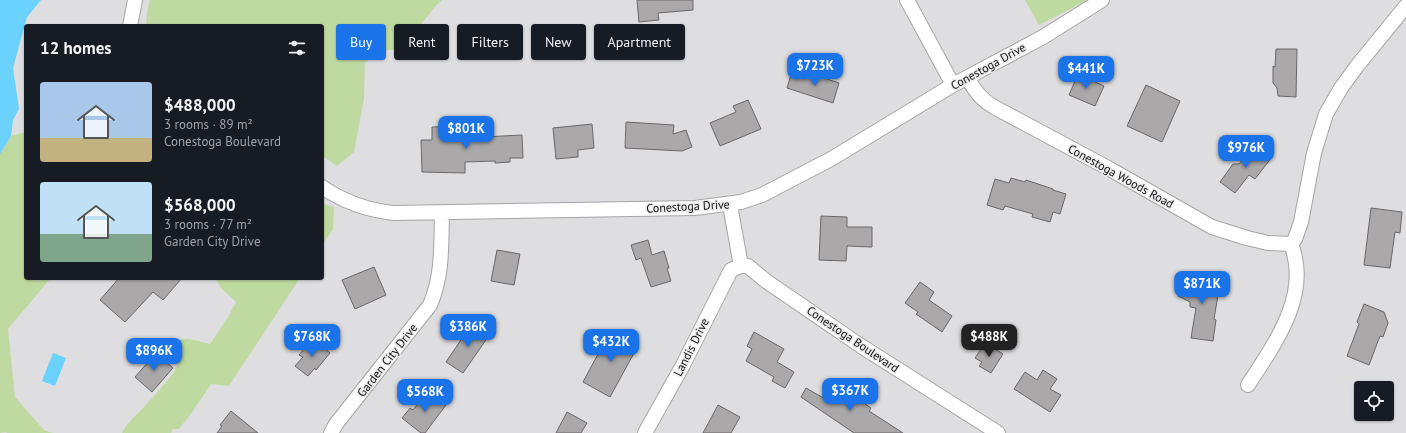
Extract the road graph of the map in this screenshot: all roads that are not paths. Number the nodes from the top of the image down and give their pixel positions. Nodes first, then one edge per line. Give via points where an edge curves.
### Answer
1 (135, 0) edge
2 (907, 0) edge
3 (1102, 0) edge
4 (1406, 6) edge
5 (130, 24) edge
6 (967, 78) junction
7 (953, 85) junction
8 (324, 188) edge
9 (730, 204) junction
10 (442, 213) junction
11 (1291, 244) junction
12 (741, 266) junction
13 (1248, 385) dead end
14 (330, 433) edge
15 (645, 433) edge
16 (998, 433) edge

1 - 5 street
2 - 7 street
3 - 6 street, Conestoga Drive via 1043,37
4 - 11 street via 1357,66 1326,114 1314,153 1301,222
6 - 7 street, Conestoga Drive
6 - 11 street, Conestoga Woods Road via 978,95 989,104 1212,226 1247,238
7 - 9 street, Conestoga Drive via 831,159 762,194
8 - 10 street, Conestoga Drive via 372,210 393,213
9 - 10 street, Conestoga Drive via 695,208
9 - 12 street
10 - 14 street, Garden City Drive via 440,274 430,305
11 - 13 street via 1297,269 1291,309 1275,343
12 - 15 street, Landis Drive via 731,270
12 - 16 street, Conestoga Boulevard via 748,266 861,346

